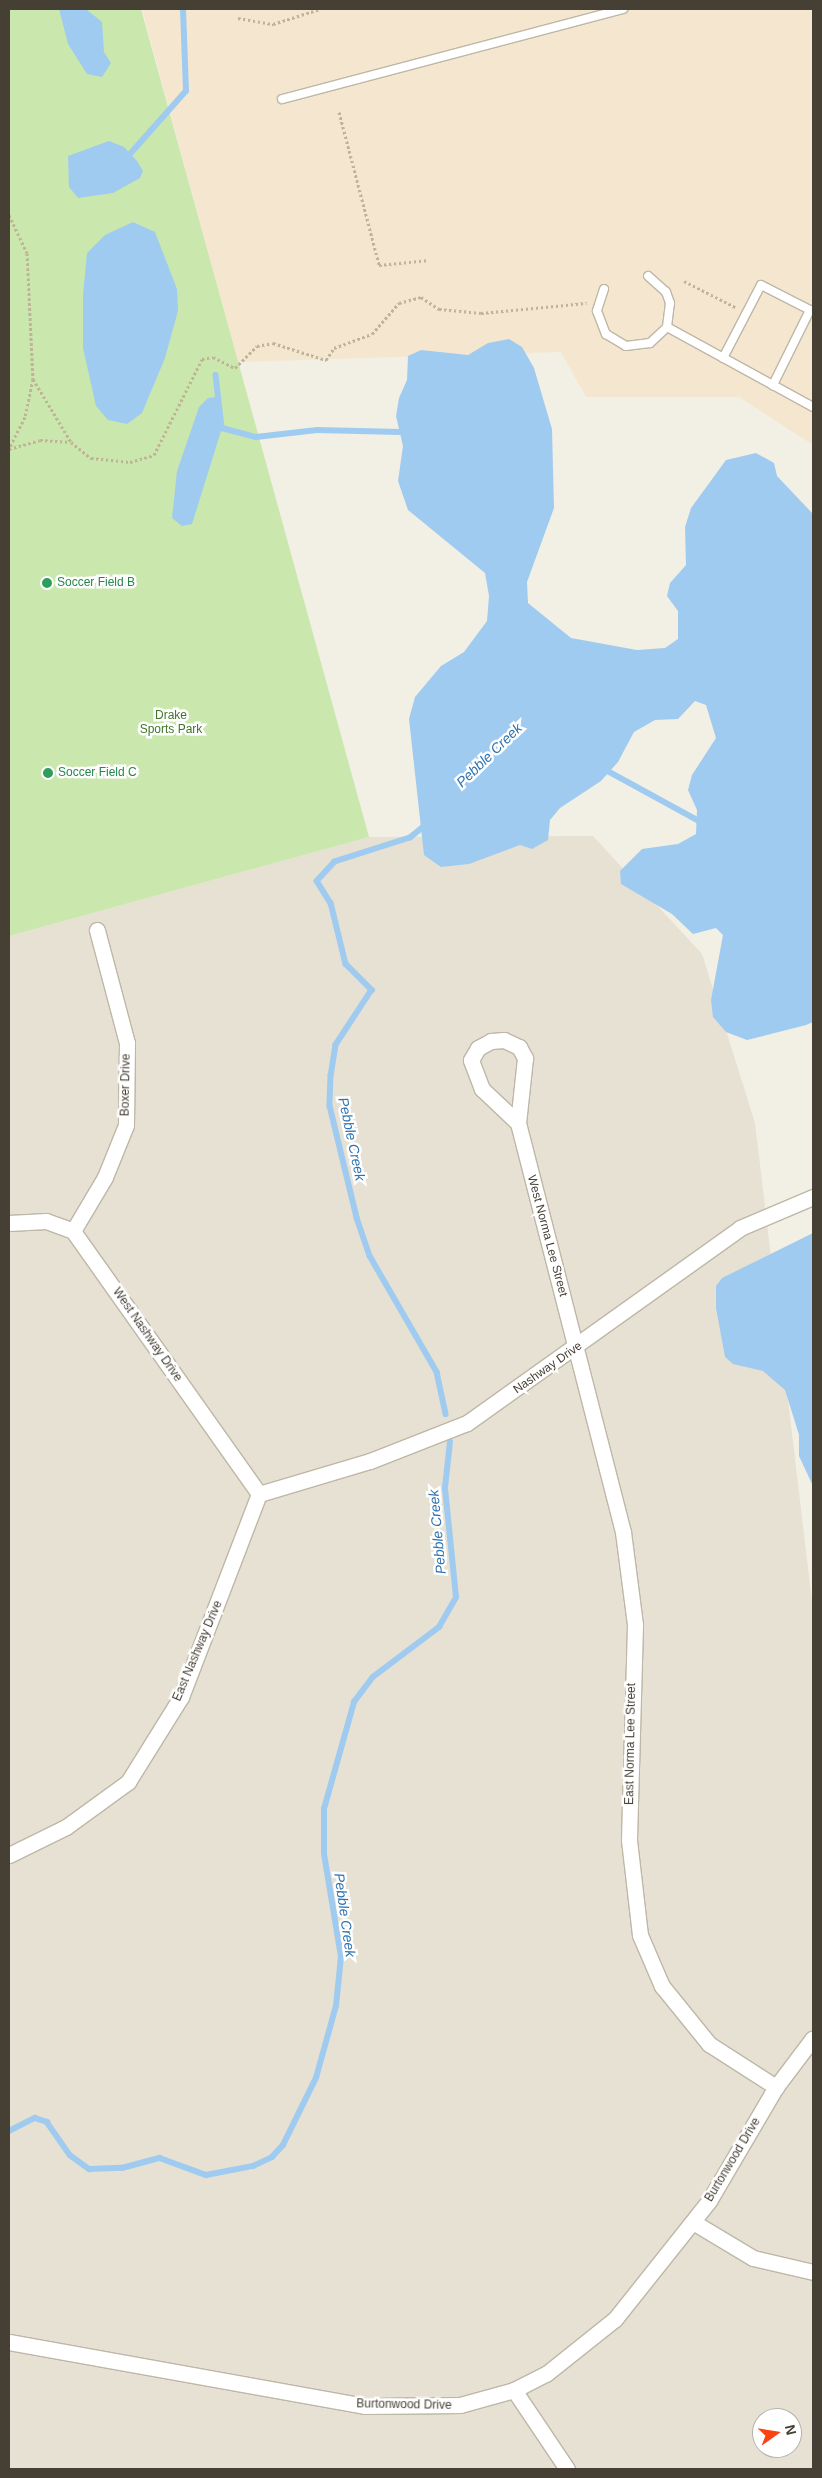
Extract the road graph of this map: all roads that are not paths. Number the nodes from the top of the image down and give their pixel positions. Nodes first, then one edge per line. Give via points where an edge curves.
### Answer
1 (623, 9) edge
2 (282, 99) dead end
3 (648, 276) dead end
4 (604, 289) dead end
5 (667, 327) junction
6 (723, 358) junction
7 (773, 385) junction
8 (813, 407) edge
9 (97, 930) dead end
10 (518, 1124) junction
11 (813, 1197) edge
12 (9, 1223) edge
13 (73, 1232) junction
14 (577, 1348) junction
15 (259, 1494) junction
16 (9, 1855) edge
17 (813, 2038) edge
18 (776, 2087) junction
19 (693, 2222) junction
20 (813, 2272) edge
21 (9, 2342) edge
22 (514, 2390) junction
23 (567, 2469) edge

1 - 2 lane
3 - 5 lane via 668,297
4 - 5 lane via 598,305 606,334 626,346 650,343
5 - 6 lane
6 - 7 lane
6 - 7 lane via 761,285 810,310
7 - 8 lane
9 - 13 street, Boxer Drive via 127,1043 126,1126 105,1177
10 - 10 street, West Norma Lee Street via 525,1058 519,1047 504,1040 491,1041 478,1048 471,1060 482,1089
10 - 14 street, West Norma Lee Street
11 - 14 street, Nashway Drive via 740,1228
12 - 13 street via 46,1220
13 - 15 street, West Nashway Drive
14 - 15 street, Nashway Drive via 467,1423 370,1461
14 - 18 street, East Norma Lee Street via 623,1532 635,1625 629,1840 640,1935 662,1986 709,2044
15 - 16 street, East Nashway Drive via 181,1697 128,1782 66,1827
17 - 18 street, Burtonwood Drive
18 - 19 street, Burtonwood Drive
19 - 20 street via 753,2258
19 - 22 street, Burtonwood Drive via 615,2319 546,2374
21 - 22 street, Burtonwood Drive via 364,2406 460,2405
22 - 23 street

